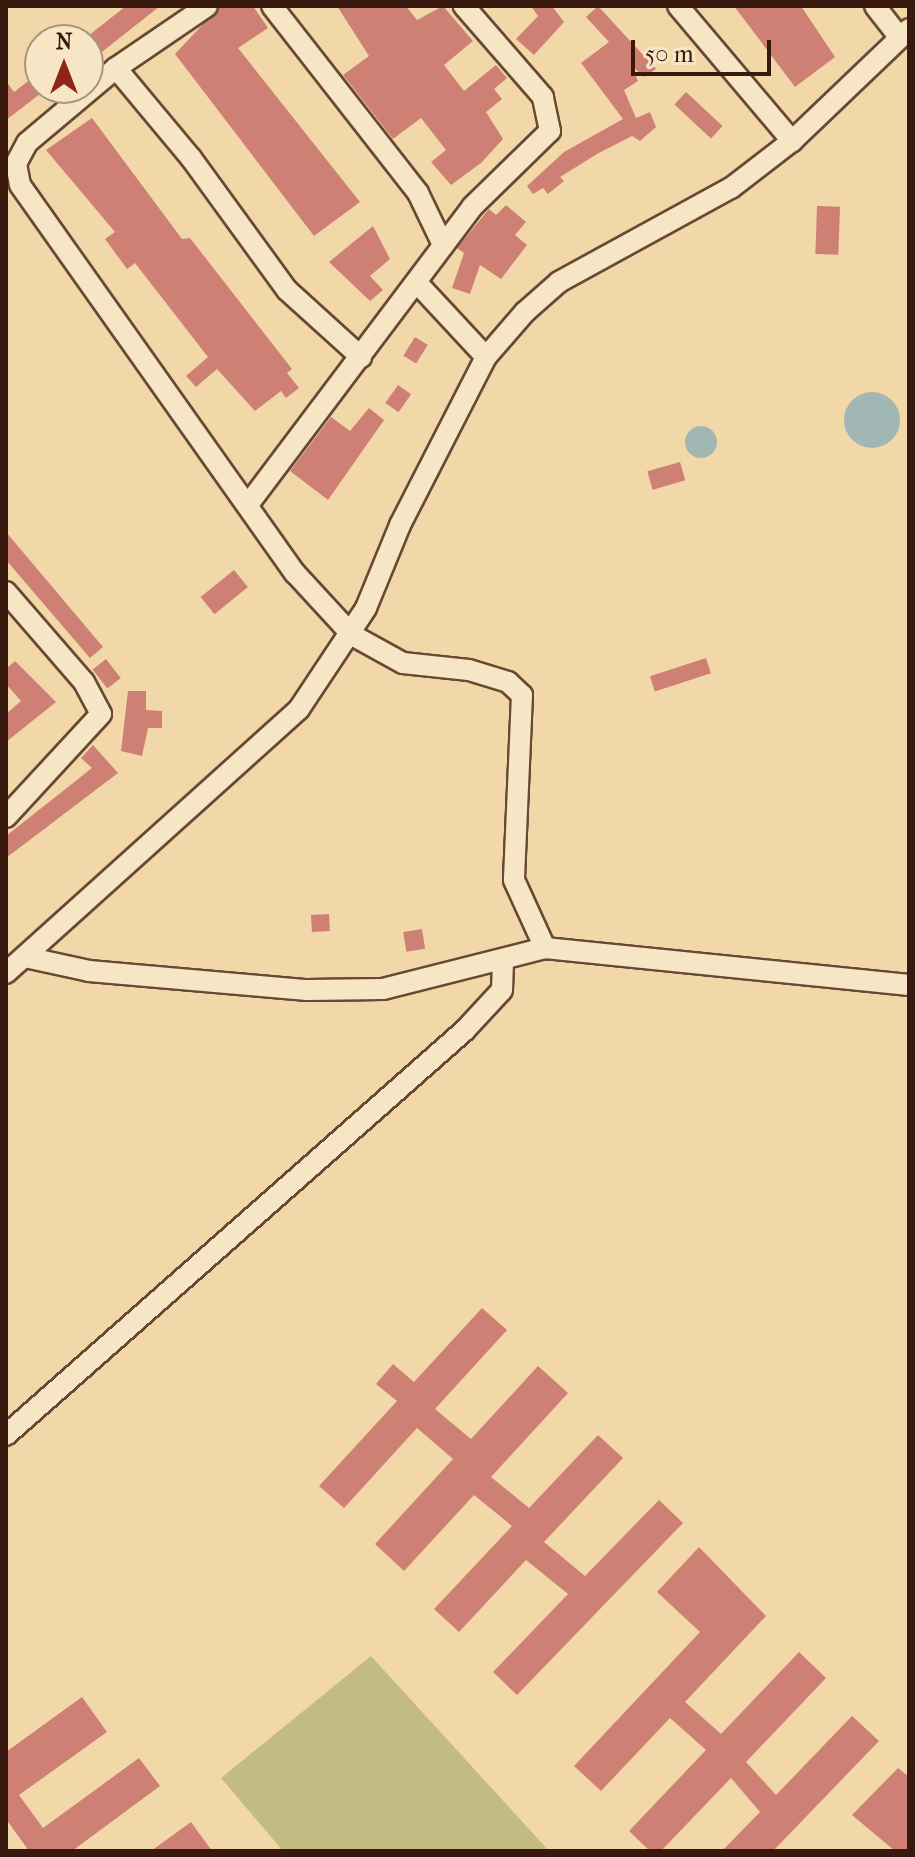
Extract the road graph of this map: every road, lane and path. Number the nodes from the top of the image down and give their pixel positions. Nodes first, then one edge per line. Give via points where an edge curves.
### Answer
1 (207, 6) edge
2 (272, 6) edge
3 (464, 6) edge
4 (678, 6) edge
5 (875, 6) edge
6 (904, 33) edge
7 (116, 68) junction
8 (792, 141) junction
9 (13, 186) edge
10 (443, 245) junction
11 (419, 285) junction
12 (361, 357) junction
13 (486, 357) junction
14 (250, 502) junction
15 (9, 601) edge
16 (352, 635) junction
17 (6, 817) edge
18 (545, 948) junction
19 (25, 957) junction
20 (503, 960) junction
21 (6, 973) edge
22 (909, 985) edge
23 (6, 1435) edge

1 - 7 street
2 - 10 street via 418,193
3 - 10 street via 543,97 550,131
4 - 8 street
5 - 6 street
6 - 8 street
7 - 9 street via 21,151
7 - 12 street via 191,158 287,290
8 - 13 street via 731,188 559,282
9 - 14 street
10 - 11 street
11 - 12 street
11 - 13 street
12 - 14 street
13 - 16 street
14 - 16 street via 295,573
15 - 17 street via 84,682 101,714
16 - 18 street via 403,663 469,670 508,682 522,695 514,880
16 - 19 street via 272,737
18 - 20 street
18 - 22 street
19 - 20 street via 89,971 307,990 383,989
19 - 21 street
20 - 23 street via 502,990 465,1030

